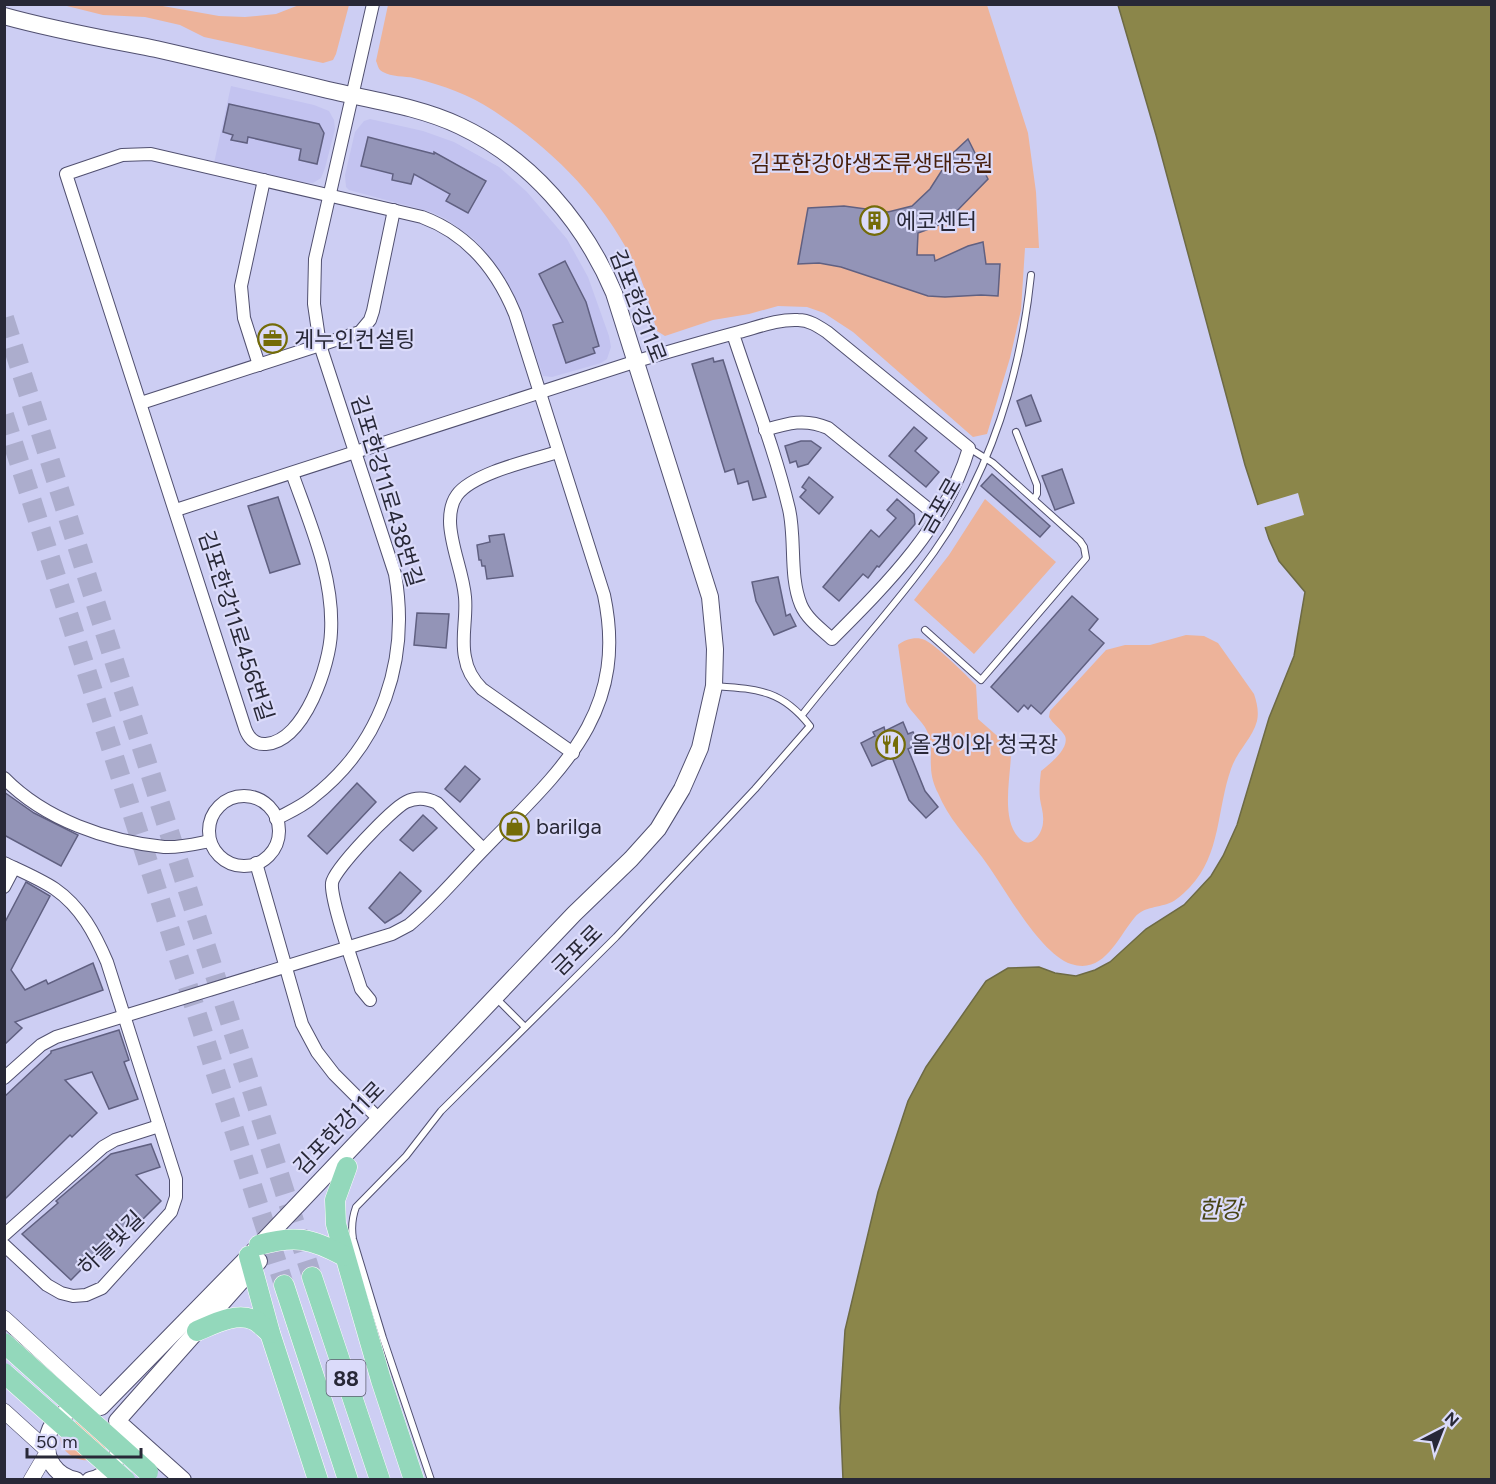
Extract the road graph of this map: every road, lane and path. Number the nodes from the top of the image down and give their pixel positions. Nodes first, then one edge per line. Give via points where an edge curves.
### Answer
1 (373, 4) edge
2 (4, 16) edge
3 (351, 95) junction
4 (264, 180) junction
5 (330, 194) junction
6 (394, 210) junction
7 (1030, 275) dead end
8 (733, 334) junction
9 (320, 345) junction
10 (637, 361) junction
11 (259, 365) junction
12 (540, 392) junction
13 (141, 403) junction
14 (765, 430) junction
15 (1016, 432) dead end
16 (969, 448) junction
17 (355, 452) junction
18 (558, 452) junction
19 (985, 457) junction
20 (292, 473) junction
21 (1034, 499) junction
22 (176, 510) junction
23 (937, 516) junction
24 (926, 630) dead end
25 (714, 686) junction
26 (802, 715) junction
27 (573, 753) junction
28 (4, 778) edge
29 (276, 819) junction
30 (210, 841) junction
31 (483, 849) junction
32 (256, 863) junction
33 (9, 865) edge
34 (609, 881) junction
35 (4, 887) edge
36 (348, 946) junction
37 (285, 965) junction
38 (370, 1000) dead end
39 (501, 1003) junction
40 (124, 1016) junction
41 (525, 1027) junction
42 (4, 1078) edge
43 (379, 1119) junction
44 (159, 1126) junction
45 (347, 1167) junction
46 (4, 1235) edge
47 (279, 1239) junction
48 (4, 1245) edge
49 (253, 1256) junction
50 (344, 1256) junction
51 (312, 1277) tunnel mouth
52 (284, 1285) tunnel mouth
53 (4, 1317) edge
54 (197, 1331) junction
55 (270, 1333) junction
56 (4, 1342) edge
57 (4, 1373) edge
58 (101, 1407) junction
59 (4, 1411) edge
60 (117, 1421) junction
61 (48, 1451) junction
62 (152, 1476) edge
63 (31, 1479) edge
64 (73, 1479) edge
65 (90, 1479) edge
66 (125, 1479) edge
67 (183, 1479) edge
68 (318, 1479) edge
69 (348, 1479) edge
70 (380, 1479) edge
71 (414, 1479) edge
72 (430, 1479) edge

1 - 3 street, 김포한강11로438번길
2 - 3 main road, 김포한강11로
3 - 5 street, 김포한강11로438번길
3 - 10 main road, 김포한강11로 via 461,126 501,151 543,186 600,262
4 - 5 street
4 - 11 street via 242,286 244,318
4 - 13 street via 140,153 122,154 66,174
5 - 6 street
5 - 9 street, 김포한강11로438번길 via 314,275 315,323
6 - 9 street via 370,320 360,332
6 - 12 street via 446,227 487,263 509,299
7 - 19 lane, 금포로 via 1017,361
8 - 10 street, 김포한강11로456번길
8 - 14 street
8 - 16 street, 김포한강11로456번길 via 787,321 817,326
9 - 11 street
9 - 17 street, 김포한강11로438번길
10 - 12 street, 김포한강11로456번길
10 - 25 main road, 김포한강11로 via 710,597
11 - 13 street
12 - 17 street, 김포한강11로456번길
12 - 18 street
13 - 22 street
14 - 23 street via 801,421 828,428
14 - 23 street via 789,511 800,603 832,639 900,567
15 - 21 lane via 1036,485
16 - 19 lane
16 - 23 street via 963,468
17 - 20 street, 김포한강11로456번길
17 - 29 street, 김포한강11로438번길 via 396,583 400,630 394,670 380,713 363,744 312,798
18 - 27 street via 599,579 609,624 609,657 602,694 591,724
18 - 27 street via 470,483 457,495 450,525 465,599 464,649 471,676 482,689
19 - 21 lane
19 - 26 lane, 금포로 via 958,514 935,550
20 - 22 street, 김포한강11로456번길
20 - 22 street, 김포한강11로456번길 via 326,577 331,633 326,666 312,700 296,725 271,743 259,744 247,733
21 - 24 lane via 1080,541 1086,553 1082,565 981,680
25 - 26 lane via 765,691
25 - 34 main road, 김포한강11로 via 700,748 682,789 658,829
26 - 41 lane, 금포로 via 810,726 798,741 616,937
27 - 31 street via 545,788
28 - 30 street via 46,811 96,832 166,847
29 - 30 street via 263,802 253,797 232,798 215,811
29 - 32 street via 279,834 275,845 269,855
30 - 32 street via 224,860 235,865
31 - 36 street via 409,925
31 - 36 street via 437,803 415,799 400,806 334,876 332,890
32 - 37 street
33 - 35 street, 하늘빛길
33 - 40 street, 하늘빛길 via 55,889 81,912 107,962
34 - 39 main road, 김포한강11로
34 - 43 main road, 김포한강11로
36 - 37 street
36 - 38 street via 361,989
37 - 40 street
37 - 43 street via 302,1024 317,1052
39 - 41 lane
39 - 45 main road, 김포한강11로
40 - 42 street via 57,1037
40 - 44 street, 하늘빛길
41 - 72 lane, 금포로 via 441,1111 406,1156 356,1207 353,1239
43 - 49 main road, 김포한강11로
44 - 46 street via 103,1147
44 - 48 street, 하늘빛길 via 176,1179 171,1212 102,1288 86,1295 61,1293
45 - 47 main road, 김포한강11로
45 - 50 highway via 335,1206
47 - 49 highway
47 - 50 highway via 320,1243
49 - 54 main road, 김포한강11로
49 - 55 highway
49 - 58 main road, 김포한강11로
50 - 71 highway
51 - 70 highway, 88
52 - 69 highway, 88
53 - 58 street
54 - 55 highway via 225,1320 244,1318 255,1320
54 - 60 main road, 김포한강11로
55 - 68 highway
56 - 62 highway, bridge
57 - 66 highway, bridge
58 - 60 main road
58 - 61 main road via 77,1408 56,1419 49,1429
59 - 61 street
60 - 65 main road via 120,1441 114,1464 106,1473
60 - 67 main road
61 - 63 street
61 - 64 main road via 61,1473

